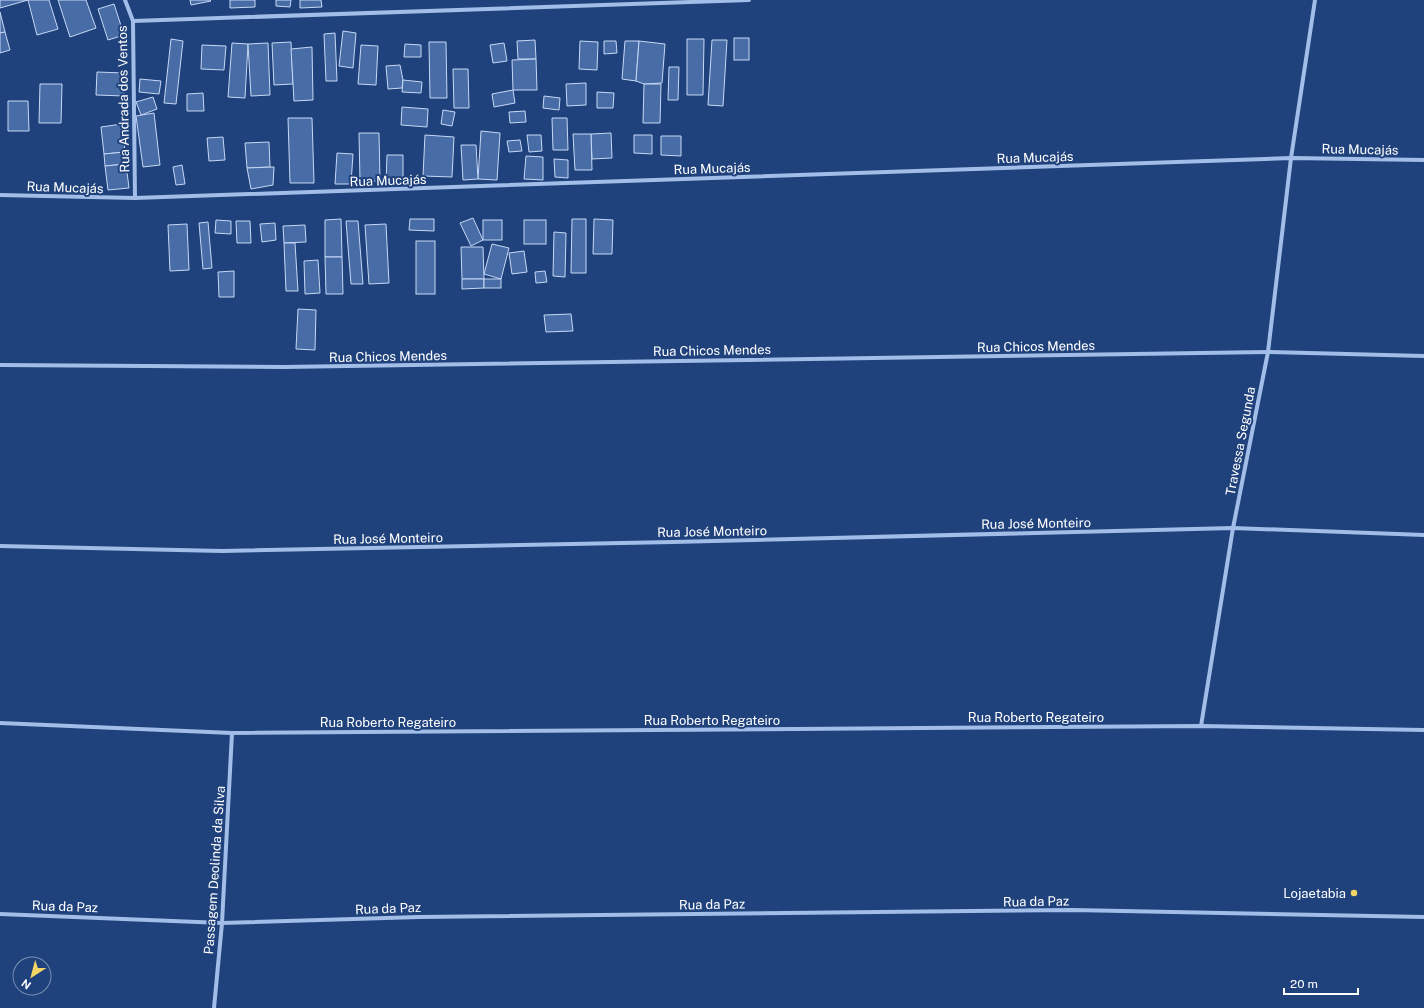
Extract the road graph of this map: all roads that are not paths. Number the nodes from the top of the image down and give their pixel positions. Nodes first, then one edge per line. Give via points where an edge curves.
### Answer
1 (125, 0) edge
2 (749, 0) edge
3 (1315, 0) edge
4 (132, 21) junction
5 (1291, 158) junction
6 (1424, 160) edge
7 (0, 195) edge
8 (135, 198) junction
9 (1268, 352) junction
10 (1424, 356) edge
11 (0, 365) edge
12 (1233, 528) junction
13 (1424, 535) edge
14 (0, 546) edge
15 (0, 723) edge
16 (1201, 726) junction
17 (1424, 730) edge
18 (232, 733) junction
19 (0, 914) edge
20 (1424, 917) edge
21 (222, 923) junction
22 (214, 1008) edge

1 - 4 street, Rua Andrada dos Ventos
2 - 4 street
3 - 5 street, Travessa Segunda
4 - 8 street, Rua Andrada dos Ventos
5 - 6 street, Rua Mucajás
5 - 8 street, Rua Mucajás
5 - 9 street, Travessa Segunda
7 - 8 street, Rua Mucajás
9 - 10 street, Rua Chicos Mendes
9 - 11 street, Rua Chicos Mendes via 283,367
9 - 12 street, Travessa Segunda
12 - 13 street, Rua José Monteiro
12 - 14 street, Rua José Monteiro via 222,551
12 - 16 street, Travessa Segunda
15 - 18 street, Rua Roberto Regateiro
16 - 17 street, Rua Roberto Regateiro
16 - 18 street, Rua Roberto Regateiro
18 - 21 street, Passagem Deolinda da Silva
19 - 21 street, Rua da Paz
20 - 21 street, Rua da Paz via 1065,910 419,917
21 - 22 street, Passagem Deolinda da Silva

